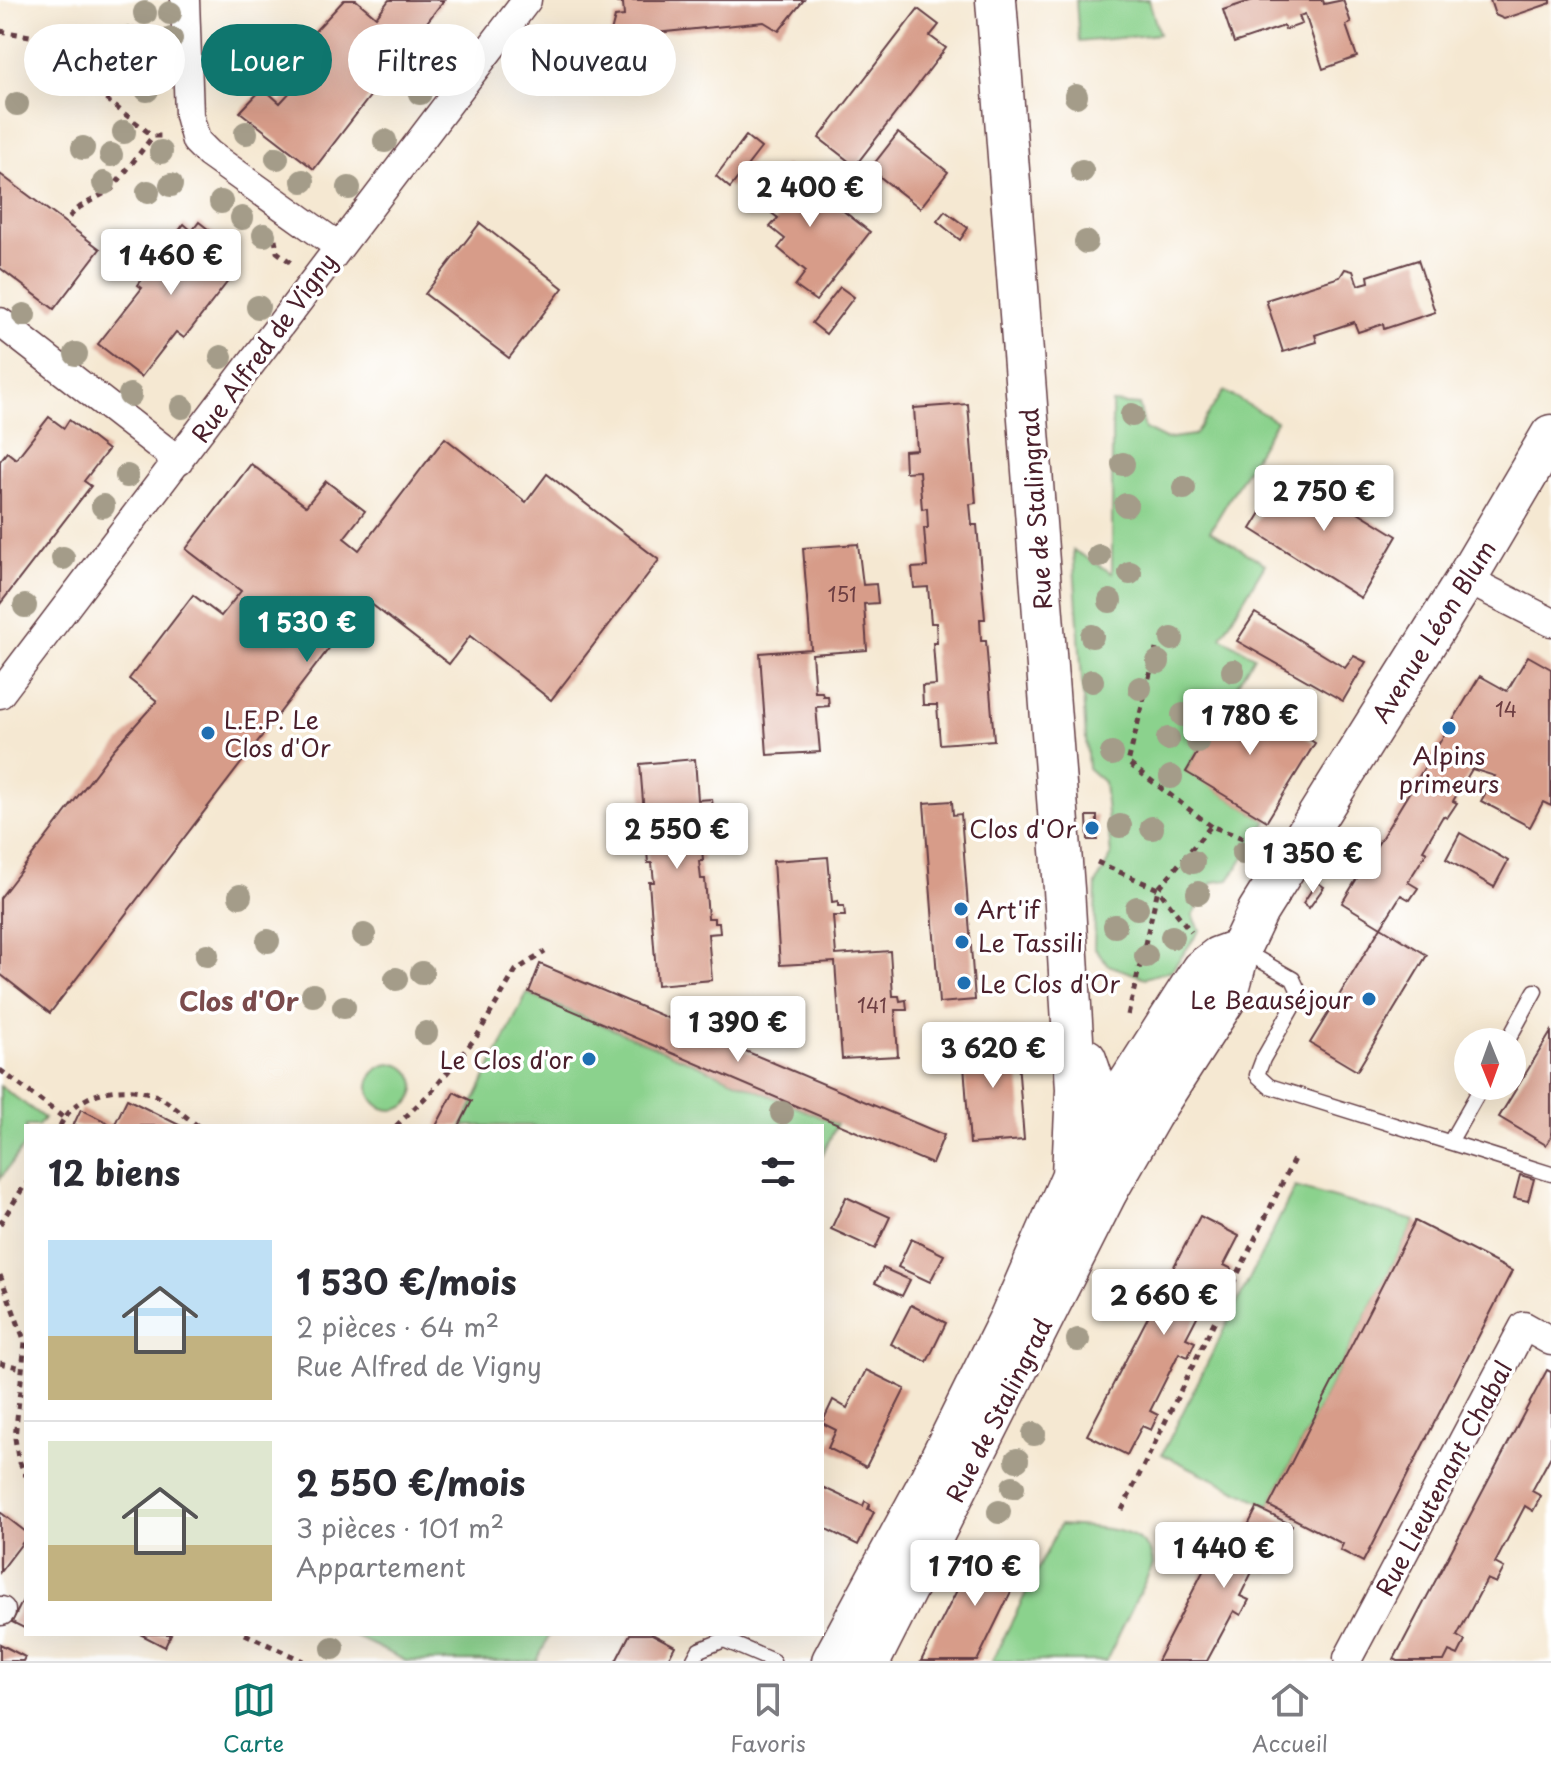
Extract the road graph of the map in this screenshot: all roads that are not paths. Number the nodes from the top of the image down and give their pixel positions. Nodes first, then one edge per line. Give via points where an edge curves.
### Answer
1 (185, 0) edge
2 (527, 0) edge
3 (996, 0) edge
4 (338, 246) junction
5 (0, 322) edge
6 (1551, 435) edge
7 (179, 461) junction
8 (1466, 579) junction
9 (1551, 622) edge
10 (0, 694) edge
11 (1240, 949) junction
12 (1535, 991) dead end
13 (1070, 1018) junction
14 (1515, 1028) edge
15 (1076, 1089) junction
16 (1474, 1100) edge
17 (1151, 1115) junction
18 (1106, 1117) junction
19 (1450, 1142) junction
20 (1551, 1174) edge
21 (1090, 1183) junction
22 (1551, 1341) edge
23 (718, 1637) edge
24 (1348, 1658) dead end
25 (768, 1660) edge
26 (693, 1661) edge
27 (832, 1661) edge
28 (870, 1661) edge

1 - 4 street via 189,115 196,141
2 - 4 street, Rue Alfred de Vigny
3 - 13 street, Rue de Stalingrad
4 - 7 street, Rue Alfred de Vigny
5 - 7 street
6 - 8 street, Avenue Léon Blum
7 - 10 street, Rue Alfred de Vigny
8 - 9 street
8 - 11 street, Avenue Léon Blum via 1258,911
11 - 17 street, Avenue Léon Blum via 1227,997
11 - 18 street via 1201,970
11 - 19 lane via 1293,979 1300,994 1257,1075 1269,1086
12 - 14 lane
13 - 15 street, Rue de Stalingrad
13 - 18 street, Rue de Stalingrad
15 - 18 street
15 - 21 street, Rue de Stalingrad
16 - 19 lane
17 - 18 street
17 - 21 street, Avenue Léon Blum
18 - 21 street, Rue de Stalingrad via 1113,1166
19 - 20 lane
21 - 27 street, Rue de Stalingrad via 1010,1317
21 - 28 street, Rue de Stalingrad
22 - 24 street, Rue Lieutenant Chabal via 1524,1326
23 - 25 lane
23 - 26 lane

